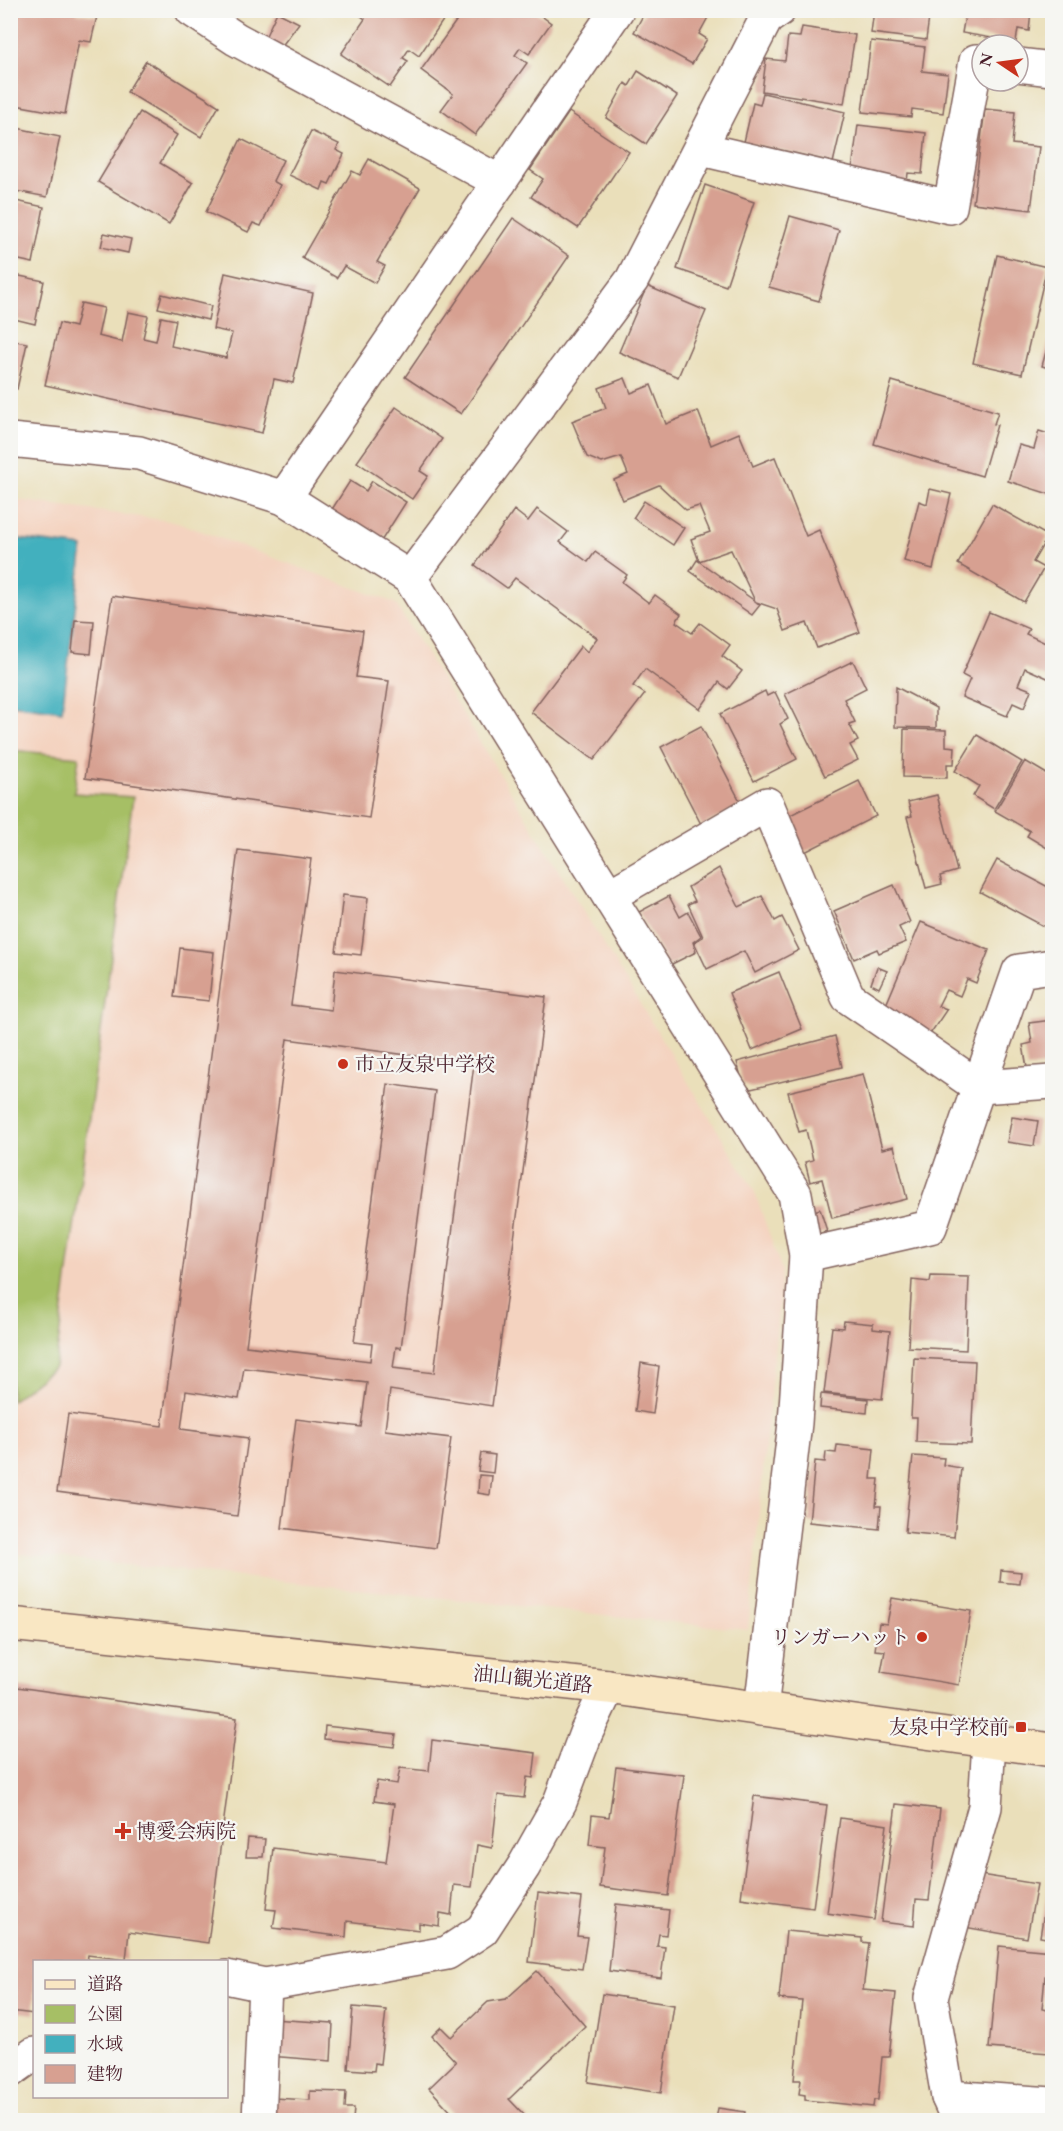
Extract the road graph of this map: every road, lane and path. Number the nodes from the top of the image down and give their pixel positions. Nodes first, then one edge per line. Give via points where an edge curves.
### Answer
1 (192, 10) edge
2 (617, 10) edge
3 (779, 10) edge
4 (1030, 66) edge
5 (1053, 69) edge
6 (970, 93) edge
7 (700, 149) junction
8 (500, 182) junction
9 (10, 440) edge
10 (284, 498) junction
11 (410, 578) junction
12 (609, 896) junction
13 (1053, 966) edge
14 (1053, 1082) edge
15 (979, 1087) junction
16 (806, 1255) junction
17 (10, 1624) edge
18 (608, 1687) junction
19 (761, 1709) junction
20 (989, 1741) junction
21 (1053, 1750) edge
22 (228, 1977) edge
23 (266, 1985) junction
24 (33, 2055) edge
25 (10, 2071) edge
26 (1053, 2104) edge
27 (953, 2109) edge
28 (259, 2121) edge

1 - 8 street via 236,39
2 - 8 street
3 - 7 street via 766,19
4 - 5 street
6 - 7 street via 950,207
7 - 11 street via 632,280
8 - 10 street
9 - 10 street via 139,453
10 - 11 street
11 - 12 street
12 - 15 street via 767,804 848,997
12 - 16 street via 795,1194
13 - 15 street via 1019,971
14 - 15 street
15 - 16 street via 930,1227
16 - 19 street via 795,1423
17 - 18 street, 油山観光道路
18 - 19 street, 油山観光道路
18 - 23 street via 560,1802 482,1930 447,1953
19 - 20 street, 油山観光道路
20 - 21 street, 油山観光道路
20 - 27 street via 986,1807 931,1998
22 - 23 street
23 - 28 street
24 - 25 street
26 - 27 street

